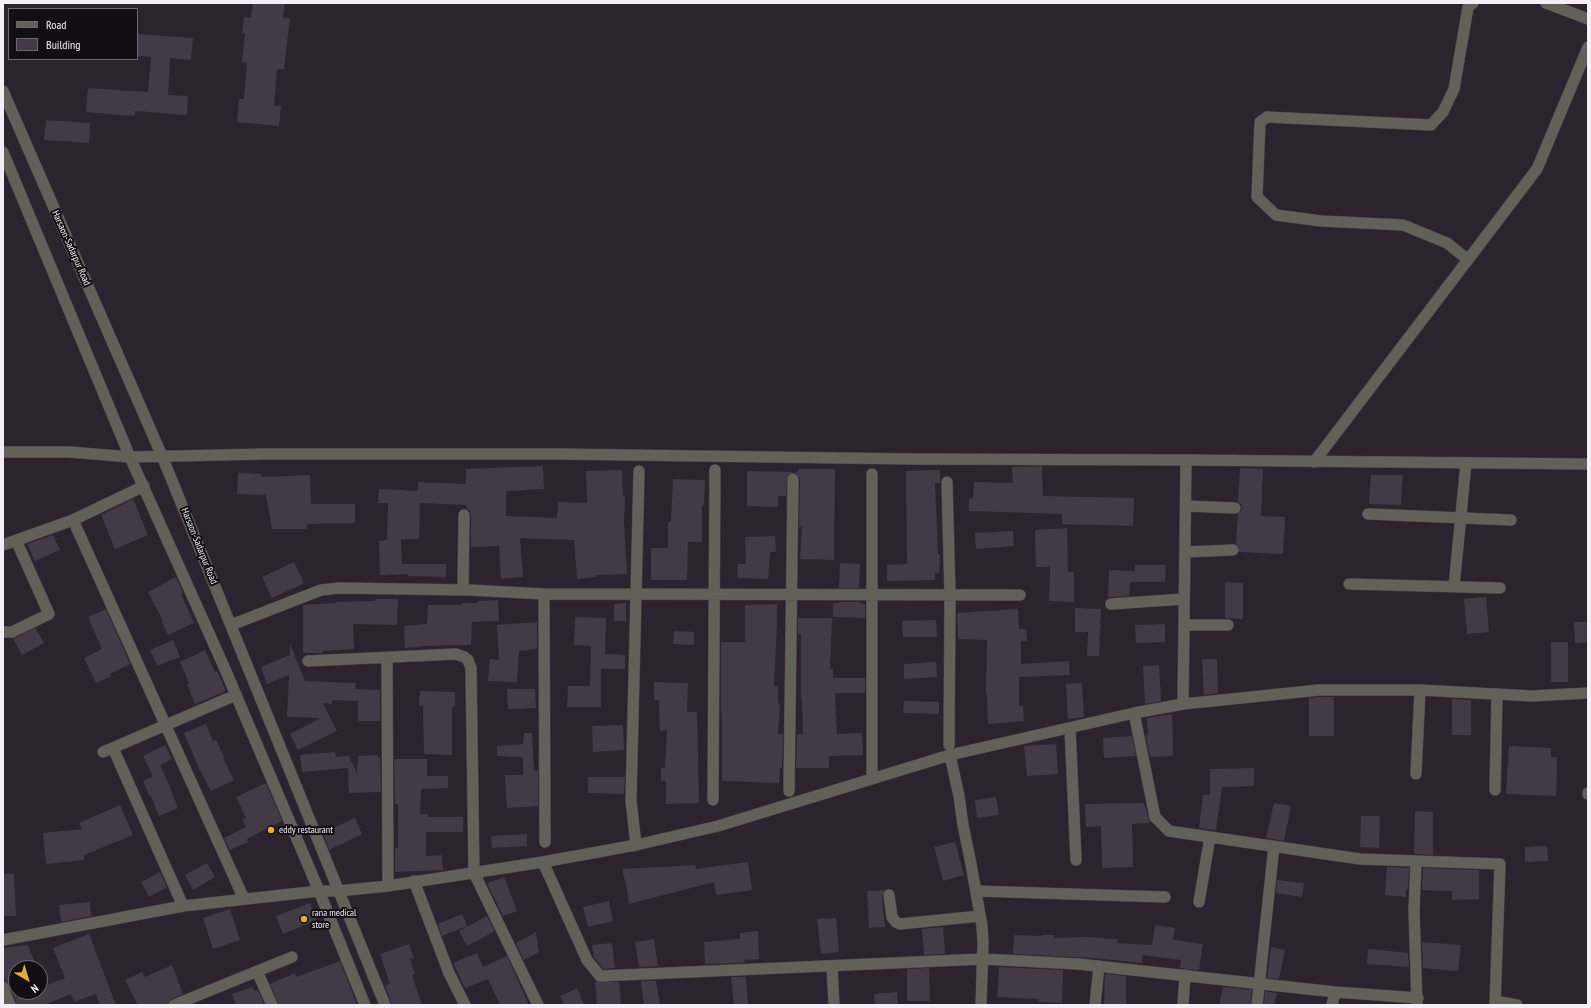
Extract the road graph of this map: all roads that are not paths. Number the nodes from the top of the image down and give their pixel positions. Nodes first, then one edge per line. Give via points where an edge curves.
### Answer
1 (1473, 3) edge
2 (1546, 3) edge
3 (1588, 19) edge
4 (1588, 47) edge
5 (3, 91) edge
6 (3, 152) edge
7 (1467, 259) junction
8 (3, 452) edge
9 (162, 456) junction
10 (130, 457) junction
11 (1186, 460) junction
12 (1314, 462) junction
13 (1466, 463) junction
14 (1588, 464) edge
15 (715, 470) dead end
16 (639, 471) dead end
17 (872, 474) dead end
18 (793, 478) dead end
19 (947, 482) dead end
20 (144, 486) junction
21 (1186, 506) junction
22 (1235, 508) dead end
23 (1368, 514) dead end
24 (464, 515) dead end
25 (1461, 518) junction
26 (73, 520) junction
27 (1511, 520) dead end
28 (16, 540) junction
29 (3, 545) edge
30 (1233, 550) dead end
31 (1185, 552) junction
32 (1349, 584) dead end
33 (1454, 587) junction
34 (1500, 588) dead end
35 (463, 590) junction
36 (544, 594) junction
37 (637, 594) junction
38 (714, 594) junction
39 (792, 594) junction
40 (872, 595) junction
41 (950, 595) junction
42 (1020, 595) dead end
43 (1184, 599) junction
44 (1112, 604) dead end
45 (231, 625) junction
46 (1184, 625) junction
47 (1228, 625) dead end
48 (3, 632) edge
49 (387, 657) junction
50 (308, 661) dead end
51 (1420, 690) junction
52 (1588, 693) edge
53 (1498, 694) junction
54 (236, 695) junction
55 (1183, 704) junction
56 (1134, 713) junction
57 (166, 725) junction
58 (1070, 728) junction
59 (949, 750) junction
60 (1416, 774) dead end
61 (872, 778) junction
62 (1495, 790) dead end
63 (789, 791) dead end
64 (713, 800) dead end
65 (1210, 837) junction
66 (545, 842) dead end
67 (636, 845) junction
68 (1274, 846) junction
69 (1076, 860) dead end
70 (543, 862) junction
71 (1416, 862) junction
72 (474, 873) junction
73 (414, 881) junction
74 (388, 886) junction
75 (319, 891) junction
76 (338, 891) junction
77 (976, 891) junction
78 (889, 895) dead end
79 (1165, 897) dead end
80 (244, 899) junction
81 (1199, 902) dead end
82 (183, 906) junction
83 (980, 916) junction
84 (3, 940) edge
85 (292, 957) dead end
86 (983, 959) junction
87 (832, 966) junction
88 (1099, 966) junction
89 (257, 971) junction
90 (1185, 975) junction
91 (1260, 984) junction
92 (3, 989) edge
93 (1335, 992) junction
94 (1417, 1001) edge
95 (1495, 1003) edge
96 (10, 1005) edge
97 (174, 1005) edge
98 (272, 1005) edge
99 (365, 1005) edge
100 (385, 1005) edge
101 (465, 1005) edge
102 (538, 1005) edge
103 (834, 1005) edge
104 (981, 1005) edge
105 (1095, 1005) edge
106 (1183, 1005) edge
107 (1257, 1005) edge
108 (1332, 1005) edge
109 (1517, 1005) edge

1 - 7 street via 1468,7 1454,89 1443,112 1431,125 1267,116 1260,122 1257,197 1276,216 1403,225 1448,243
2 - 3 street
4 - 7 street via 1537,169
5 - 9 street, Harsaon-Sadarpur Road
6 - 10 street
7 - 12 street
8 - 10 street via 70,452
9 - 10 street
9 - 11 street via 558,454
9 - 45 street, Harsaon-Sadarpur Road
10 - 20 street
11 - 12 street
11 - 21 street
12 - 13 street
13 - 14 street
13 - 25 street
15 - 38 street
16 - 37 street
17 - 40 street
18 - 39 street
19 - 41 street
20 - 26 street
20 - 54 street
21 - 22 street
21 - 31 street
23 - 25 street
24 - 35 street
25 - 27 street
25 - 33 street
26 - 28 street
26 - 57 street
28 - 29 street
28 - 48 street via 49,614 12,632
30 - 31 street
31 - 43 street
32 - 33 street
33 - 34 street
35 - 36 street
35 - 45 street via 321,590
36 - 37 street
36 - 66 street
37 - 38 street
37 - 67 street via 631,800
38 - 39 street
38 - 64 street
39 - 40 street
39 - 63 street
40 - 41 street
40 - 61 street
41 - 42 street
41 - 59 street
43 - 44 street
43 - 46 street
45 - 76 street, Harsaon-Sadarpur Road
46 - 47 street
46 - 55 street
49 - 50 street
49 - 72 street via 456,654 468,660 471,668
49 - 74 street
51 - 53 street
51 - 55 street via 1320,690
51 - 60 street
52 - 53 street via 1540,696
53 - 62 street
54 - 57 street
54 - 75 street
55 - 56 street
56 - 58 street
56 - 65 street via 1155,817 1169,831
57 - 80 street
57 - 82 street via 108,750
58 - 59 street
58 - 69 street
59 - 61 street
59 - 77 street
61 - 67 street via 718,826
65 - 68 street
65 - 81 street
67 - 70 street
68 - 71 street via 1360,859
68 - 91 street
70 - 72 street
70 - 87 street via 587,960 600,976
71 - 94 street via 1414,910
71 - 95 street via 1500,864
72 - 73 street
72 - 102 street
73 - 74 street
73 - 101 street via 449,973
74 - 76 street
75 - 76 street
75 - 80 street
75 - 99 street
76 - 100 street, Harsaon-Sadarpur Road
77 - 79 street
77 - 83 street
78 - 83 street via 892,917 900,924
80 - 82 street
82 - 84 street
83 - 86 street
85 - 89 street
86 - 87 street
86 - 88 street
86 - 104 street
87 - 103 street
88 - 90 street
88 - 105 street
89 - 97 street
89 - 98 street
90 - 91 street
90 - 106 street
91 - 93 street
91 - 107 street
92 - 96 street
93 - 94 street
93 - 108 street
95 - 109 street

